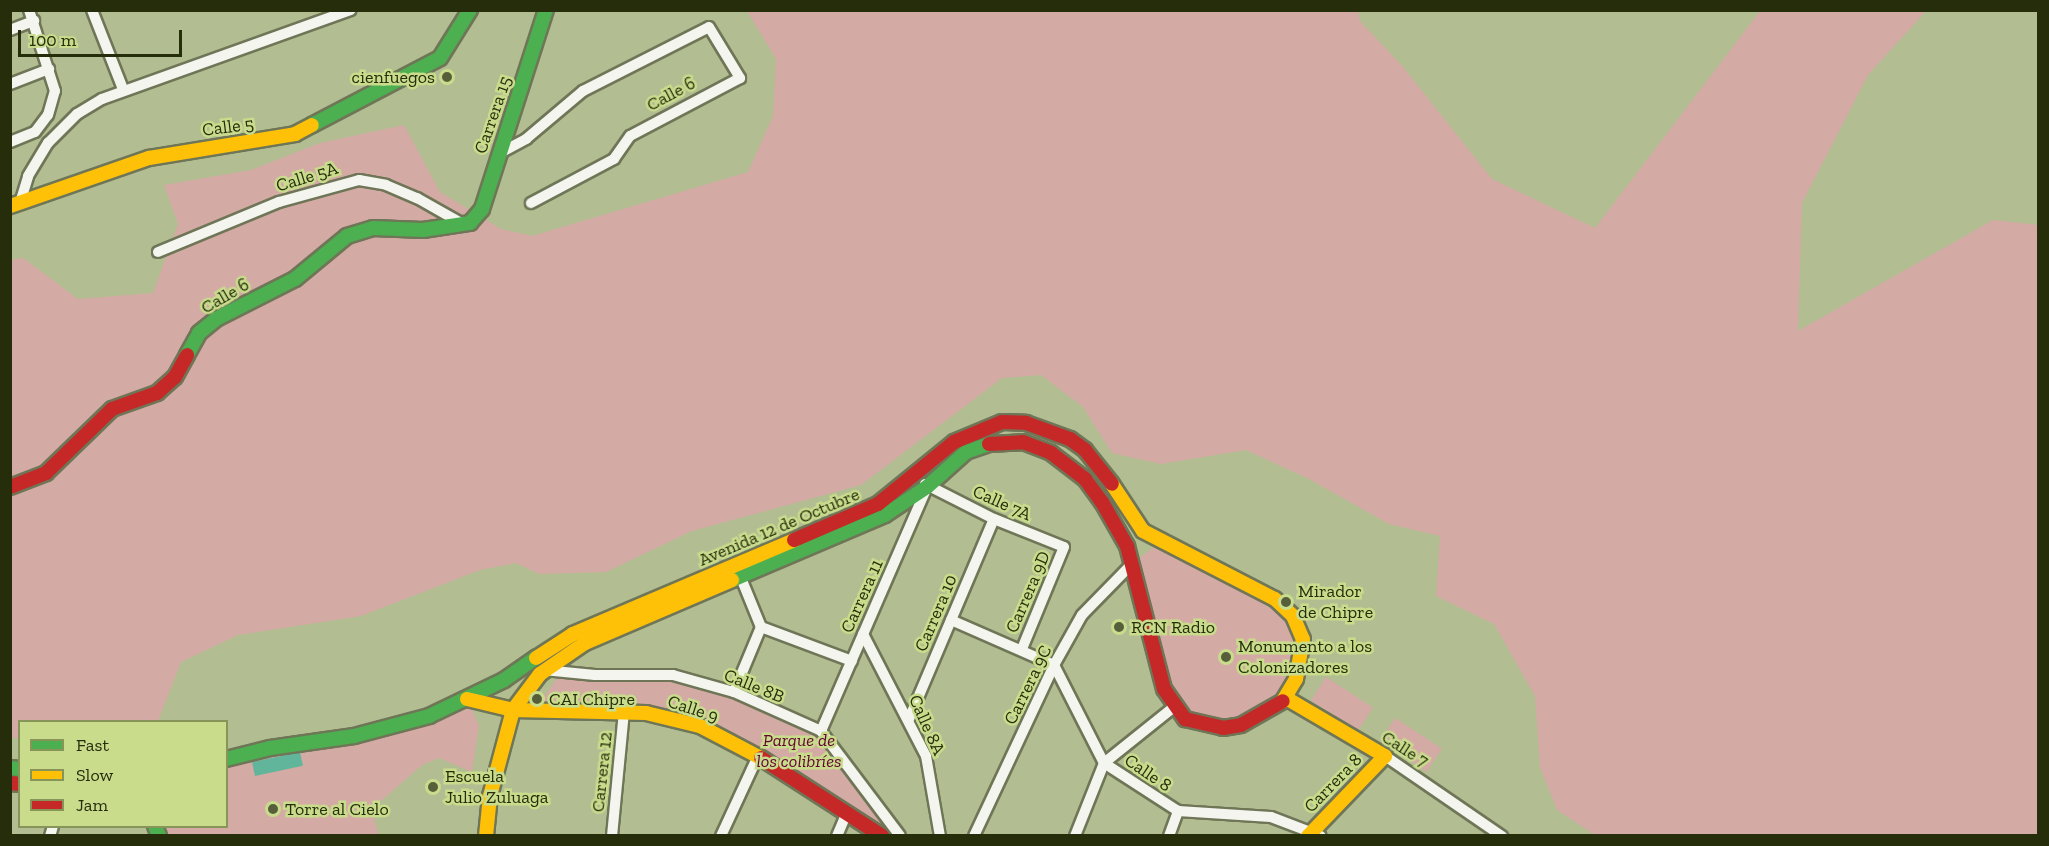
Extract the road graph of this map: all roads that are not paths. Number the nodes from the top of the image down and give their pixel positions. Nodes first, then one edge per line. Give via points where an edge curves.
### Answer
1 (92, 10) edge
2 (351, 10) edge
3 (470, 10) edge
4 (546, 10) edge
5 (31, 16) edge
6 (10, 30) edge
7 (49, 69) junction
8 (10, 84) edge
9 (123, 89) junction
10 (10, 142) edge
11 (499, 153) junction
12 (531, 203) dead end
13 (15, 204) edge
14 (465, 226) junction
15 (158, 252) dead end
16 (918, 476) junction
17 (10, 487) edge
18 (927, 487) junction
19 (994, 519) junction
20 (1064, 547) joint
21 (1132, 563) junction
22 (741, 578) junction
23 (951, 620) junction
24 (761, 627) junction
25 (863, 634) junction
26 (1022, 649) junction
27 (852, 661) junction
28 (1054, 665) junction
29 (544, 670) junction
30 (734, 692) junction
31 (1286, 698) junction
32 (467, 699) junction
33 (1174, 707) junction
34 (513, 711) junction
35 (624, 711) junction
36 (909, 719) junction
37 (821, 731) junction
38 (758, 756) junction
39 (1385, 756) junction
40 (228, 758) edge
41 (1104, 763) junction
42 (1178, 811) junction
43 (846, 815) junction
44 (1314, 834) edge
45 (486, 836) edge
46 (612, 836) edge
47 (721, 836) edge
48 (837, 836) edge
49 (882, 836) edge
50 (900, 836) edge
51 (940, 836) edge
52 (974, 836) edge
53 (1075, 836) edge
54 (1168, 836) edge
55 (1502, 836) edge

1 - 9 street
2 - 9 street
3 - 13 main road, Calle 5 via 440,58 295,134 149,158
4 - 11 main road, Carrera 15
5 - 6 street
5 - 7 street
7 - 8 street
7 - 10 street via 55,91 48,115 35,132
9 - 13 street via 77,114 36,160
11 - 12 street, Calle 6 via 526,139 583,91 709,27 740,78 630,136 614,159
11 - 14 main road, Carrera 15 via 482,208
14 - 15 street, Calle 5A via 386,184 359,180 279,202
14 - 17 main road, Calle 6 via 423,230 374,228 347,236 295,279 199,333 175,377 157,393 112,409 46,473
16 - 18 street
16 - 31 main road, Avenida 12 de Octubre via 954,442 1002,422 1034,425 1070,439 1085,450 1112,484 1143,531 1262,592 1293,615 1300,626 1303,654
16 - 32 main road, Avenida 12 de Octubre via 878,504 842,521 573,634
18 - 19 street, Calle 7A
18 - 21 main road, Avenida 12 de Octubre via 975,447 1011,441 1038,446 1061,458 1084,479 1127,546
18 - 22 main road, Avenida 12 de Octubre via 885,515
18 - 25 street, Carrera 11
19 - 20 street, Calle 7A
19 - 23 street, Carrera 10
20 - 26 street, Carrera 9D
21 - 28 street, Carrera 9C via 1082,615
21 - 33 main road, Avenida 12 de Octubre via 1160,676
22 - 24 street
22 - 29 main road, Avenida 12 de Octubre via 569,650
23 - 26 street
23 - 36 street, Carrera 10
24 - 27 street
24 - 30 street
25 - 27 street, Carrera 11
25 - 36 street, Calle 8A
26 - 28 street
27 - 37 street, Carrera 11
28 - 41 street, Calle 8
28 - 52 street, Carrera 9C
29 - 30 street, Calle 8B via 673,675
29 - 34 main road, Avenida 12 de Octubre
30 - 37 street, Calle 8B
31 - 33 main road, Avenida 12 de Octubre via 1258,719 1223,728 1194,724
31 - 39 main road, Calle 7
32 - 34 main road, Calle 9
32 - 40 main road, Avenida 12 de Octubre via 429,716 354,736
33 - 41 street
34 - 35 main road, Calle 9
34 - 45 main road, Avenida 12 de Octubre via 490,796
35 - 38 main road, Calle 9 via 700,726
35 - 46 street, Carrera 12
36 - 51 street, Calle 8A via 926,756
37 - 50 street, Calle 8B
38 - 43 main road, Calle 9
38 - 47 street
39 - 44 main road, Carrera 8
39 - 55 street, Calle 7
41 - 42 street, Calle 8
41 - 53 street
42 - 44 street, Calle 8 via 1271,817
42 - 54 street
43 - 48 street
43 - 49 main road, Calle 9

